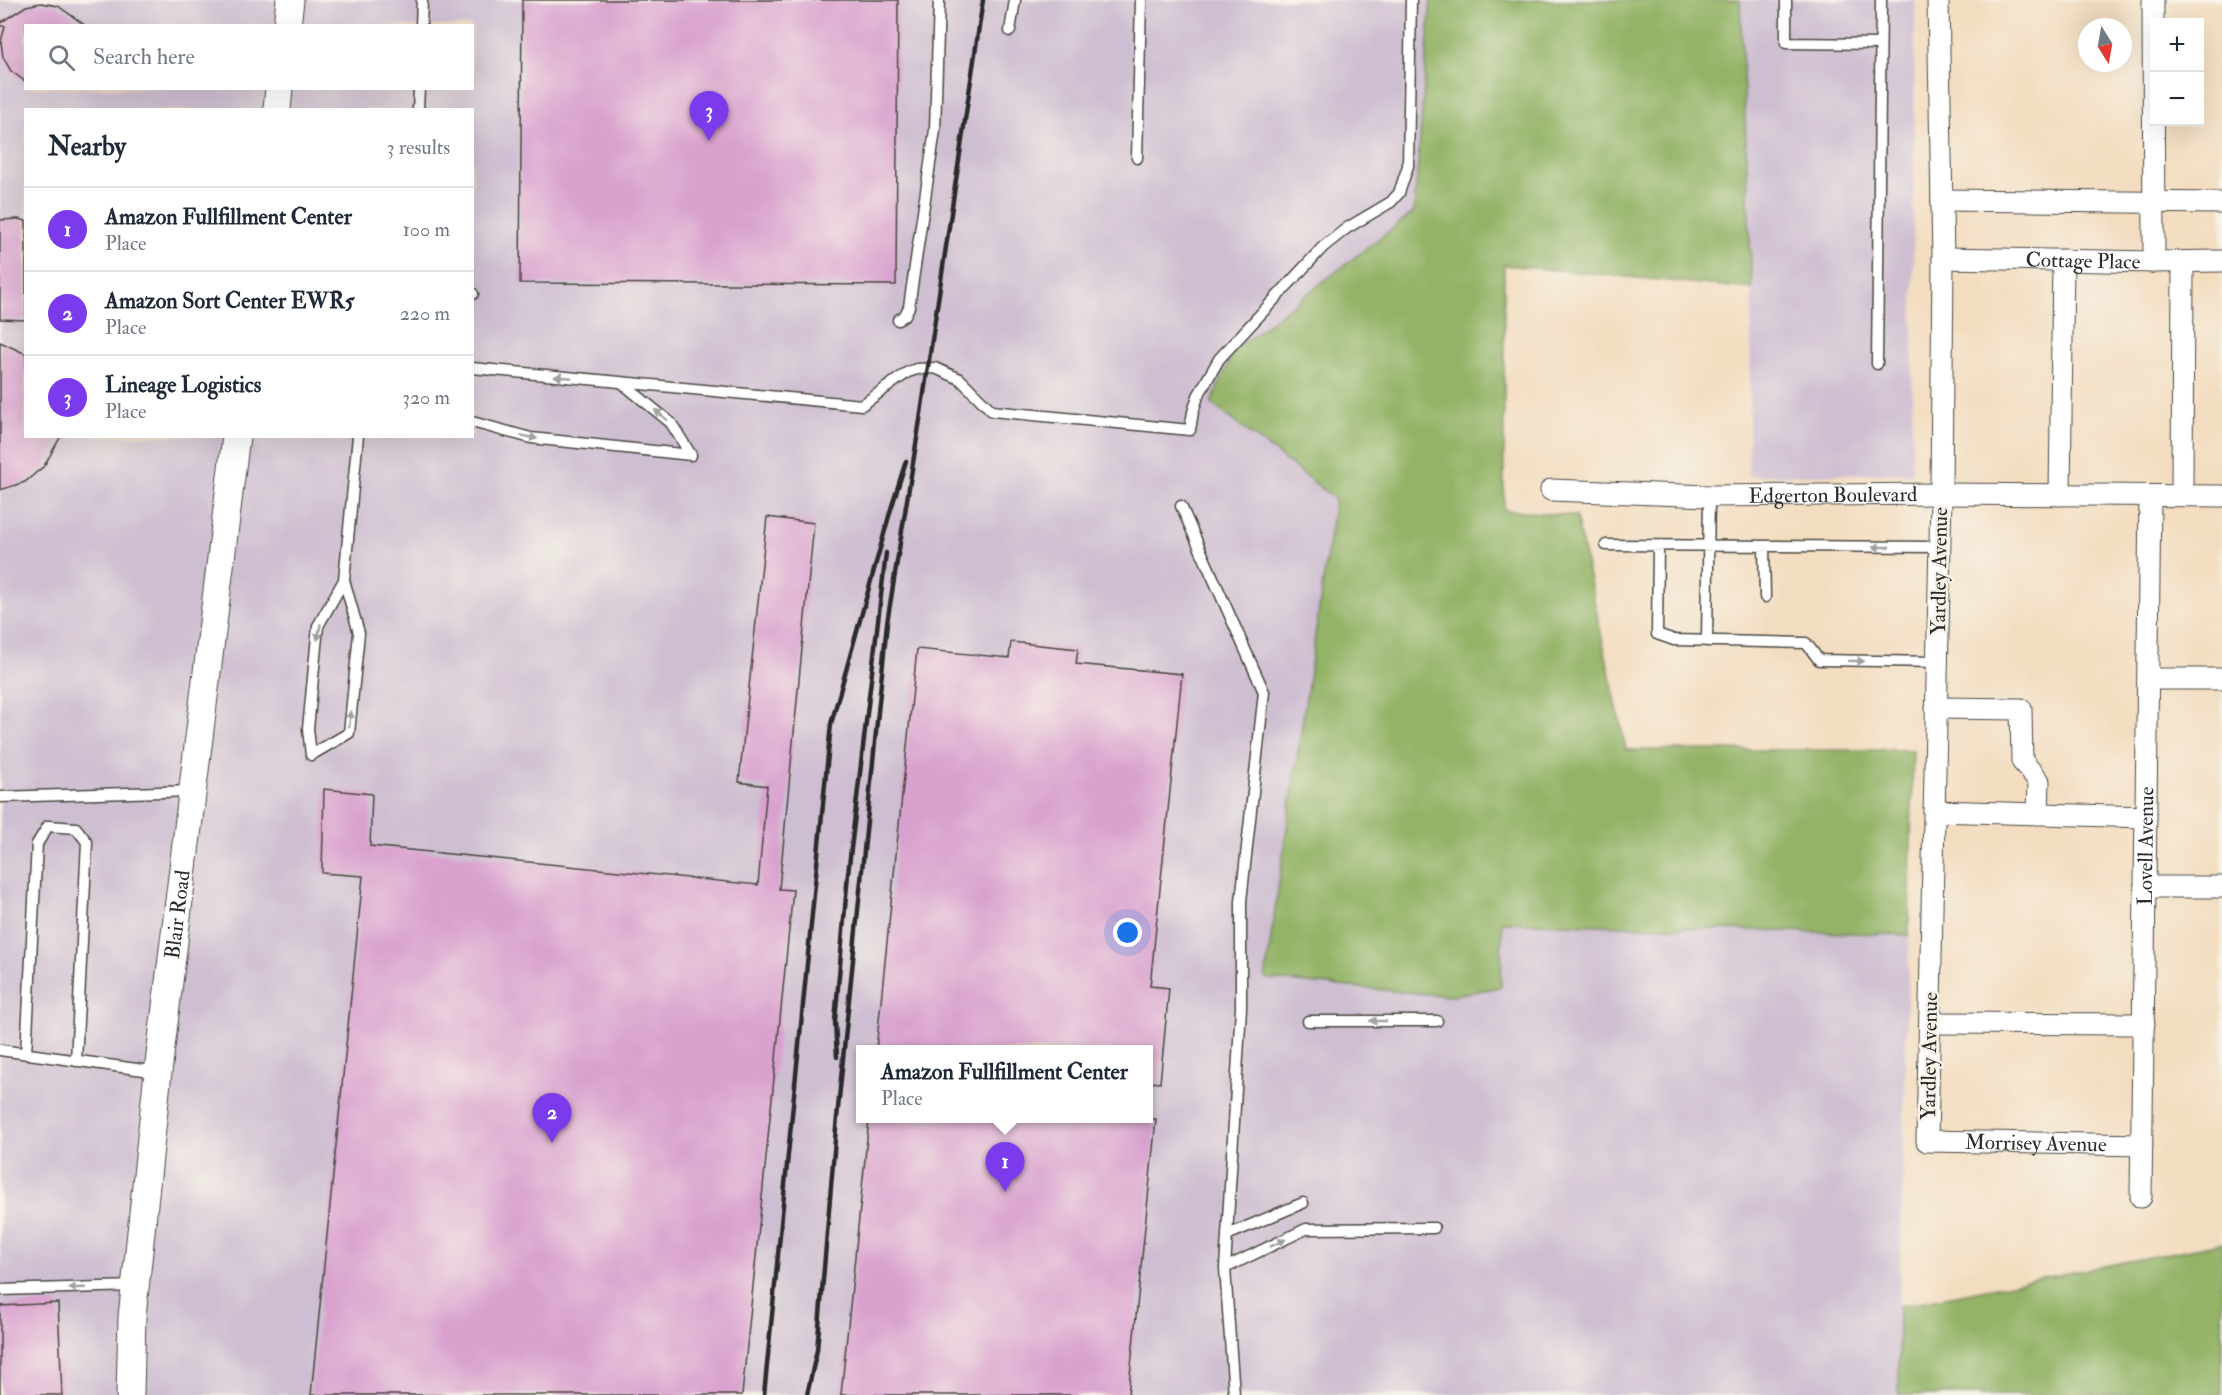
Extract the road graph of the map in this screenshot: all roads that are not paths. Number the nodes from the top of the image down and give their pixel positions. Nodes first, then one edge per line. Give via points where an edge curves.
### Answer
1 (290, 0) edge
2 (422, 0) edge
3 (939, 0) edge
4 (1015, 0) edge
5 (1141, 0) edge
6 (1411, 0) edge
7 (1786, 0) edge
8 (1881, 0) edge
9 (1938, 0) edge
10 (2153, 0) edge
11 (287, 24) edge
12 (421, 24) edge
13 (1010, 31) dead end
14 (1880, 44) junction
15 (279, 90) edge
16 (419, 90) edge
17 (277, 108) edge
18 (418, 108) edge
19 (1137, 158) dead end
20 (1942, 200) junction
21 (2154, 203) junction
22 (2222, 203) edge
23 (1943, 258) junction
24 (2063, 260) junction
25 (2222, 261) edge
26 (2154, 262) junction
27 (2182, 262) junction
28 (898, 320) dead end
29 (1877, 364) dead end
30 (474, 368) edge
31 (622, 382) junction
32 (474, 423) edge
33 (236, 438) edge
34 (358, 438) edge
35 (1551, 490) dead end
36 (1941, 494) junction
37 (2060, 495) junction
38 (2182, 495) junction
39 (1709, 496) junction
40 (2150, 496) junction
41 (2222, 496) edge
42 (1181, 506) dead end
43 (1606, 545) dead end
44 (1658, 546) junction
45 (1708, 546) junction
46 (1764, 546) junction
47 (1940, 547) junction
48 (344, 580) junction
49 (1765, 597) dead end
50 (1707, 641) junction
51 (1937, 662) junction
52 (2148, 679) junction
53 (2222, 679) edge
54 (1936, 708) junction
55 (193, 791) junction
56 (0, 797) edge
57 (1934, 812) junction
58 (2038, 814) junction
59 (2146, 817) junction
60 (2222, 887) edge
61 (2145, 888) junction
62 (1308, 1021) dead end
63 (1437, 1021) dead end
64 (1930, 1023) junction
65 (2144, 1024) junction
66 (0, 1050) edge
67 (26, 1054) junction
68 (76, 1061) junction
69 (158, 1072) junction
70 (1927, 1141) joint
71 (2142, 1145) junction
72 (2141, 1197) dead end
73 (1304, 1203) dead end
74 (1434, 1228) dead end
75 (1227, 1235) junction
76 (1225, 1268) junction
77 (135, 1286) junction
78 (0, 1290) edge
79 (130, 1395) edge
80 (1234, 1395) edge

1 - 11 street
2 - 12 lane
3 - 28 lane via 934,146 909,307
4 - 13 lane
5 - 19 lane
6 - 31 lane via 1408,166 1399,193 1323,247 1219,359 1198,396 1190,430 992,411 960,379 935,368 908,372 862,405
7 - 14 lane via 1786,43
8 - 14 lane
9 - 20 street, Yardley Avenue
10 - 21 street
14 - 29 lane
15 - 17 street
16 - 18 lane
20 - 21 street
20 - 23 street, Yardley Avenue
21 - 22 street
21 - 26 street
23 - 24 street, Cottage Place
23 - 36 street, Yardley Avenue
24 - 26 street, Cottage Place
24 - 37 street
25 - 27 street, Cottage Place
26 - 27 street, Cottage Place
27 - 38 street
31 -> 30 lane
32 -> 31 lane via 531,438 691,455 671,423
33 - 55 street, Blair Road
34 - 48 lane
35 - 39 street, Edgerton Boulevard
36 - 37 street, Edgerton Boulevard
36 - 39 street, Edgerton Boulevard
36 - 47 street, Yardley Avenue
37 - 40 street, Edgerton Boulevard
38 - 40 street, Edgerton Boulevard
38 - 41 street, Edgerton Boulevard
39 - 45 lane
40 - 52 street, Lovell Avenue
42 - 75 lane via 1264,692 1241,901 1241,1008
43 - 44 lane
44 - 45 lane
44 - 50 lane via 1657,633 1674,640
45 - 46 lane
45 - 50 lane
47 -> 46 lane
46 - 49 lane
47 - 51 street, Yardley Avenue
48 -> 48 lane via 318,626 308,729 311,755 349,733 359,633
50 -> 51 lane via 1806,643 1819,660
51 - 54 street, Yardley Avenue
52 - 53 street
52 - 59 street, Lovell Avenue
54 - 57 street, Yardley Avenue
54 - 58 street via 2021,709 2022,761 2039,781
55 - 56 lane
55 - 69 street, Blair Road
57 - 58 street
57 - 64 street, Yardley Avenue
58 - 59 street
59 - 61 street, Lovell Avenue
60 - 61 street
61 - 65 street, Lovell Avenue
63 -> 62 lane
64 - 65 street
64 - 70 street, Yardley Avenue
65 - 71 street, Lovell Avenue
66 - 67 lane
67 - 68 lane
67 - 68 lane via 37,844 48,826 76,828 87,842
68 - 69 lane
69 - 77 street, Blair Road
70 - 71 street, Morrisey Avenue
71 - 72 street, Lovell Avenue
73 - 75 lane
76 -> 74 lane via 1306,1229
75 - 76 lane
76 - 80 lane
77 -> 78 lane
77 - 79 street, Blair Road

